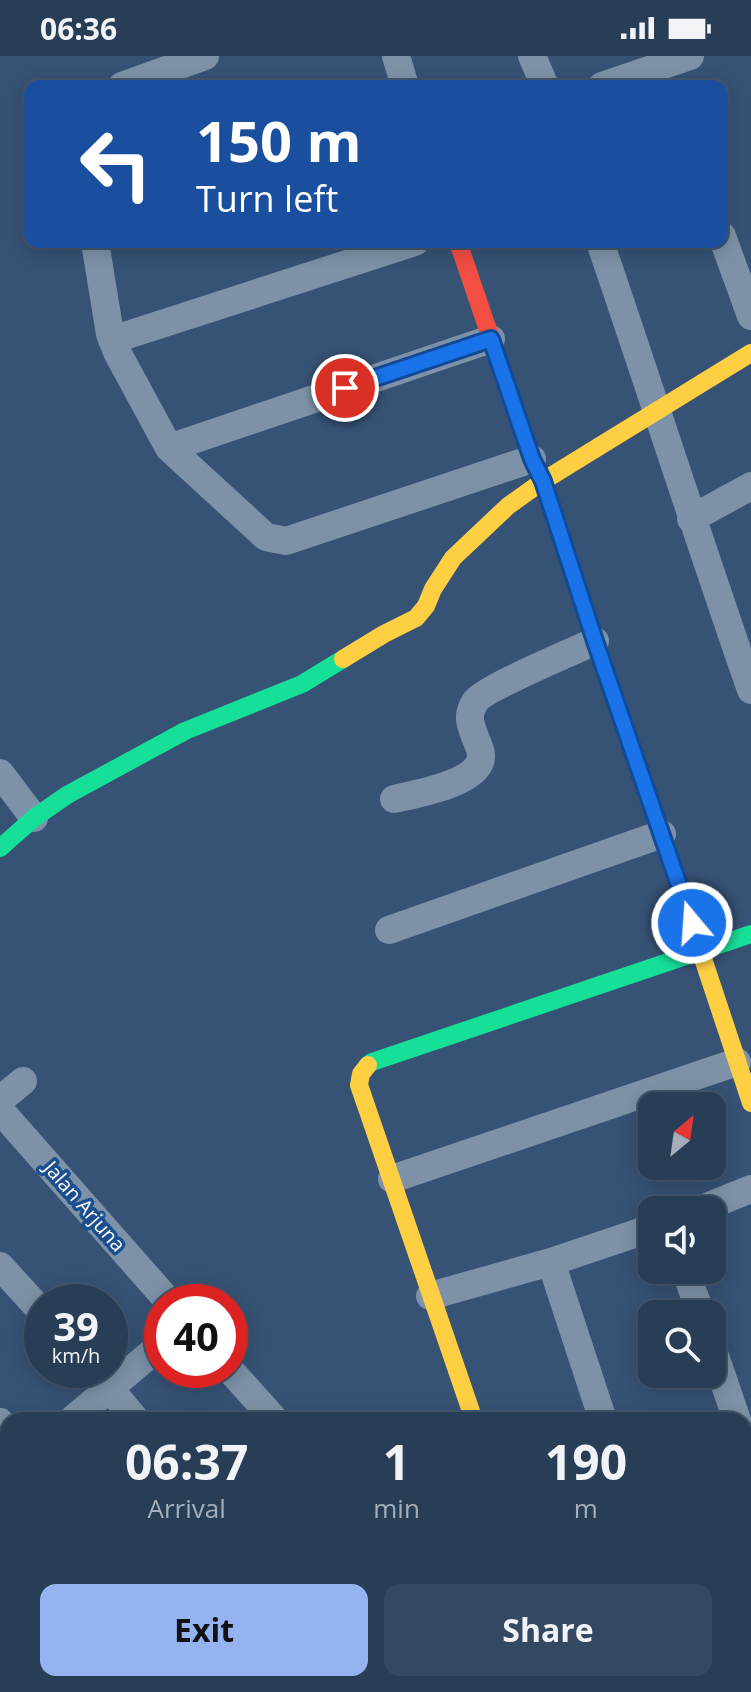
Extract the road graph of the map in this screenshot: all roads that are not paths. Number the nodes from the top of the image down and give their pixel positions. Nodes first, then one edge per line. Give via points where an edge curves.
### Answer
1 (205, 56) edge
2 (396, 56) edge
3 (532, 56) edge
4 (690, 56) edge
5 (139, 80) edge
6 (403, 80) edge
7 (542, 80) edge
8 (620, 80) edge
9 (96, 248) edge
10 (396, 248) edge
11 (460, 248) edge
12 (602, 248) edge
13 (726, 248) edge
14 (751, 316) edge
15 (491, 339) junction
16 (112, 340) junction
17 (751, 353) edge
18 (657, 410) junction
19 (169, 448) junction
20 (538, 470) junction
21 (751, 486) edge
22 (691, 519) junction
23 (595, 641) junction
24 (751, 690) edge
25 (0, 773) edge
26 (394, 799) dead end
27 (34, 818) junction
28 (662, 834) junction
29 (0, 848) edge
30 (389, 930) dead end
31 (751, 934) edge
32 (702, 952) junction
33 (737, 1062) junction
34 (23, 1081) dead end
35 (0, 1100) edge
36 (751, 1103) edge
37 (0, 1110) edge
38 (392, 1179) junction
39 (751, 1189) edge
40 (726, 1199) edge
41 (638, 1233) edge
42 (551, 1262) junction
43 (0, 1266) edge
44 (153, 1284) edge
45 (24, 1292) edge
46 (430, 1296) junction
47 (95, 1388) edge
48 (109, 1388) edge
49 (246, 1388) edge
50 (726, 1388) edge
51 (78, 1412) edge
52 (129, 1412) edge
53 (268, 1412) edge
54 (471, 1412) edge
55 (600, 1412) edge
56 (734, 1412) edge

1 - 5 street
2 - 6 street
3 - 7 street
4 - 8 street
9 - 16 street
10 - 16 street
11 - 15 street
12 - 18 street
13 - 14 street
15 - 19 street
15 - 20 street
16 - 19 street
17 - 18 street
18 - 20 street
18 - 22 street
19 - 20 street via 261,533 279,541
20 - 23 street
20 - 27 street via 453,558 416,618 302,684 185,731
21 - 22 street
22 - 24 street
23 - 26 street via 477,699 469,719 481,754 472,774
23 - 28 street
25 - 27 street
27 - 29 street
28 - 30 street
28 - 32 street
31 - 32 street
32 - 33 street
32 - 38 street via 365,1067 359,1085
33 - 36 street
33 - 38 street
34 - 35 street
37 - 44 street, Jalan Arjuna
38 - 46 street
39 - 40 street
41 - 42 street
42 - 46 street
42 - 55 street
43 - 45 street
46 - 54 street
47 - 51 street
48 - 52 street
49 - 53 street
50 - 56 street

